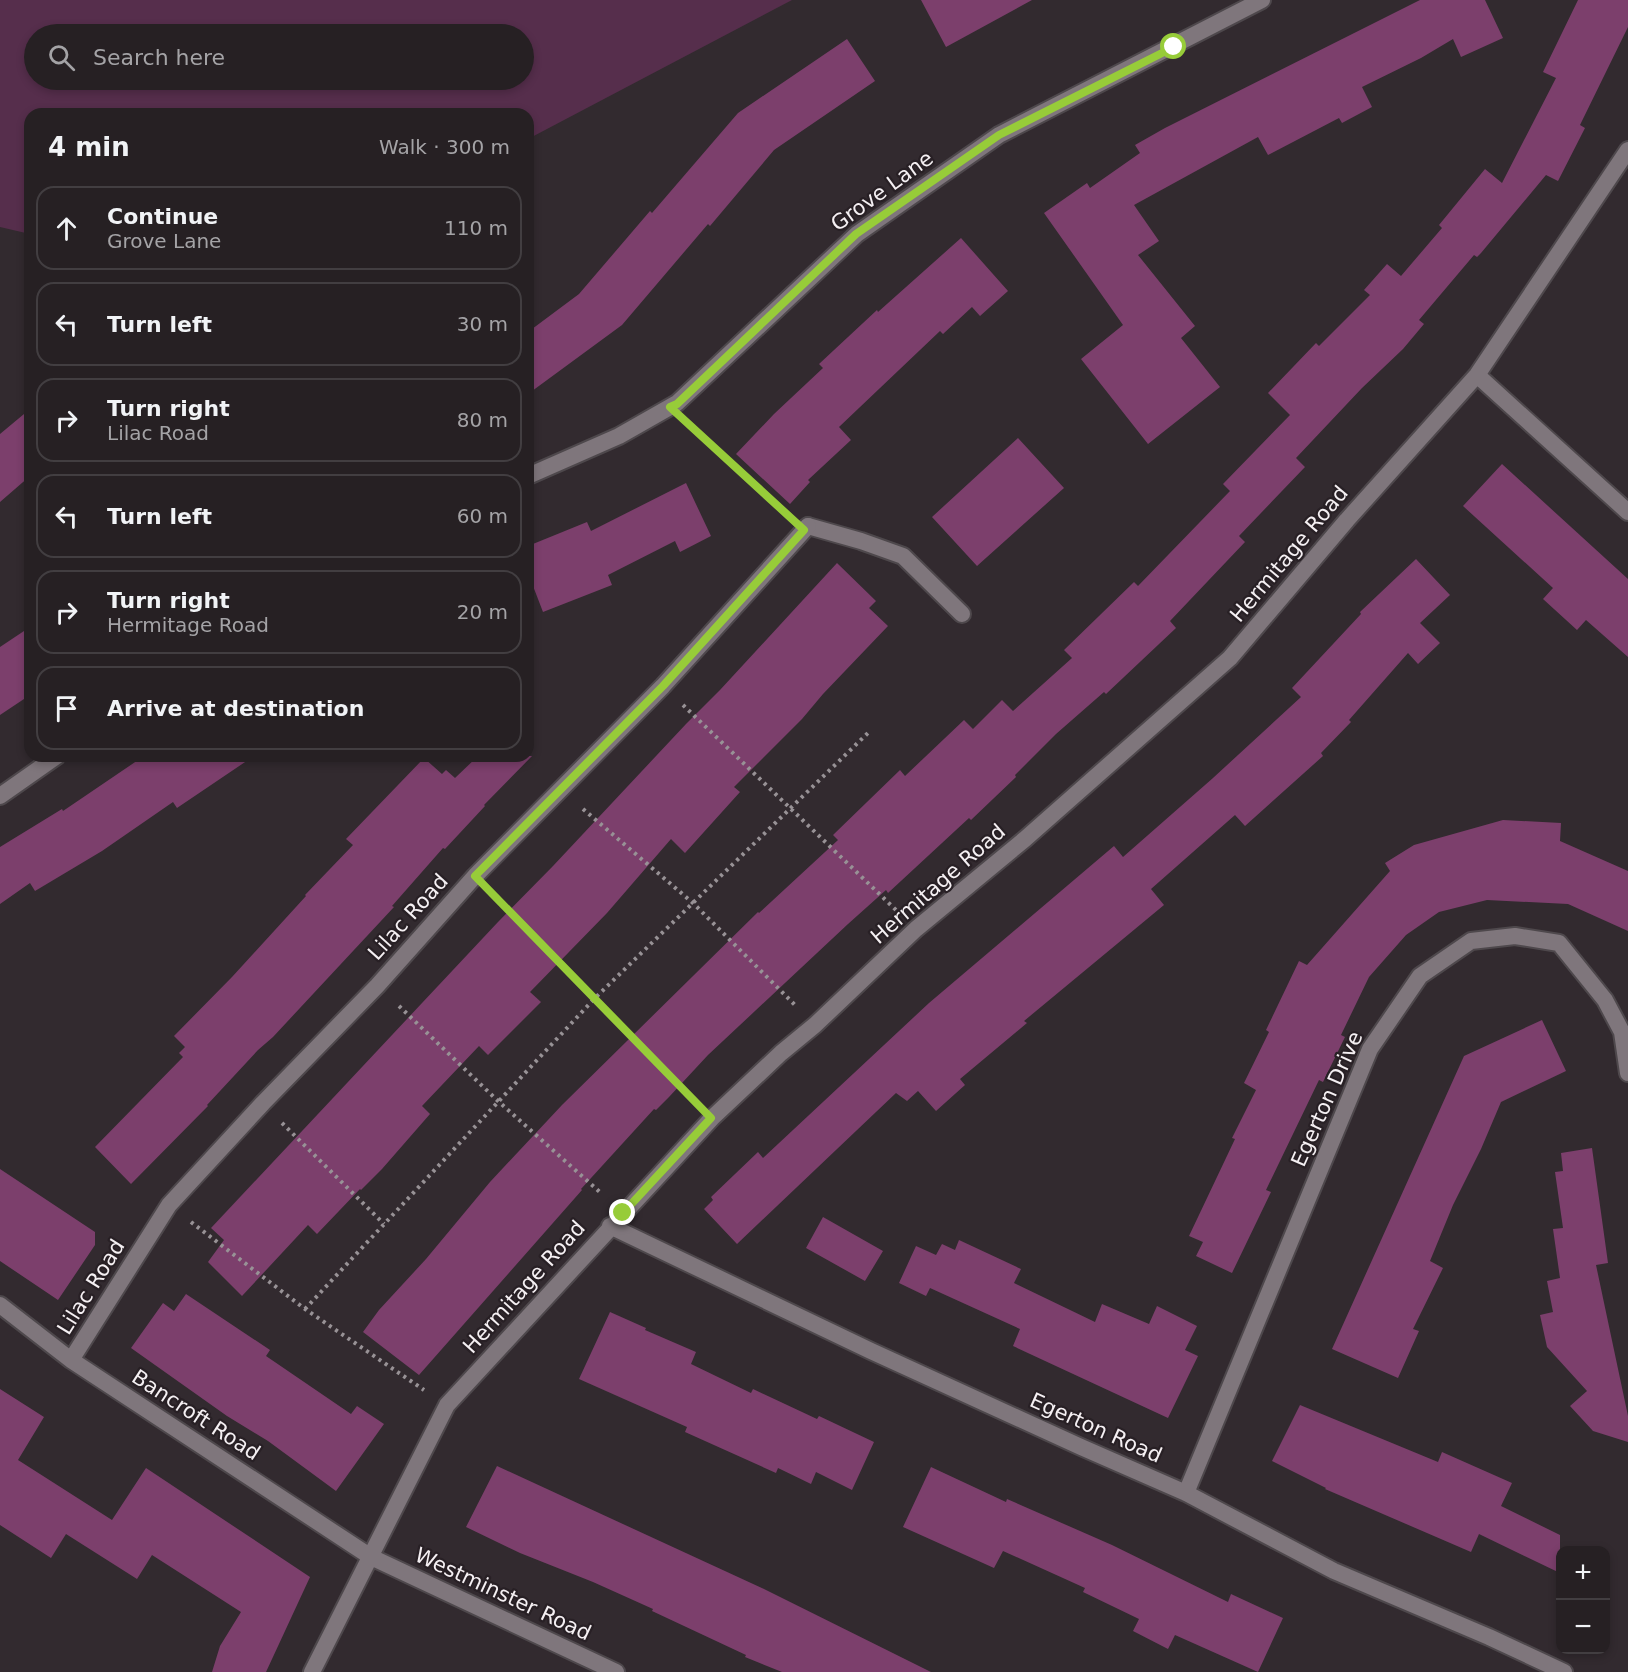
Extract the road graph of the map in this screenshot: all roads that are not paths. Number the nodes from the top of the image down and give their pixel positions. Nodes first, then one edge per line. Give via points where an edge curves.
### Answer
1 (1262, 0) edge
2 (1628, 150) edge
3 (1477, 375) junction
4 (534, 473) edge
5 (1628, 512) edge
6 (962, 614) dead end
7 (48, 762) edge
8 (0, 796) edge
9 (1628, 1073) edge
10 (610, 1226) junction
11 (0, 1305) edge
12 (71, 1360) junction
13 (1186, 1492) junction
14 (371, 1557) junction
15 (312, 1672) edge
16 (616, 1672) edge
17 (1564, 1672) edge

1 - 4 street, Grove Lane via 999,135 856,234 677,404
2 - 3 street, Hermitage Road
3 - 5 street
3 - 10 street, Hermitage Road via 1230,658 1025,839 916,929 711,1118
6 - 12 street, Lilac Road via 903,556 806,528 663,686 475,876 377,986 169,1205
7 - 8 street
9 - 13 street, Egerton Drive via 1622,1032 1605,1000 1559,943 1515,936 1471,941 1420,976 1370,1048
10 - 13 street, Egerton Road via 892,1360
10 - 14 street, Hermitage Road via 447,1405
11 - 12 street, Bancroft Road
12 - 14 street, Bancroft Road
13 - 17 street, Egerton Road via 1334,1571
14 - 15 street, Hermitage Road
14 - 16 street, Westminster Road

